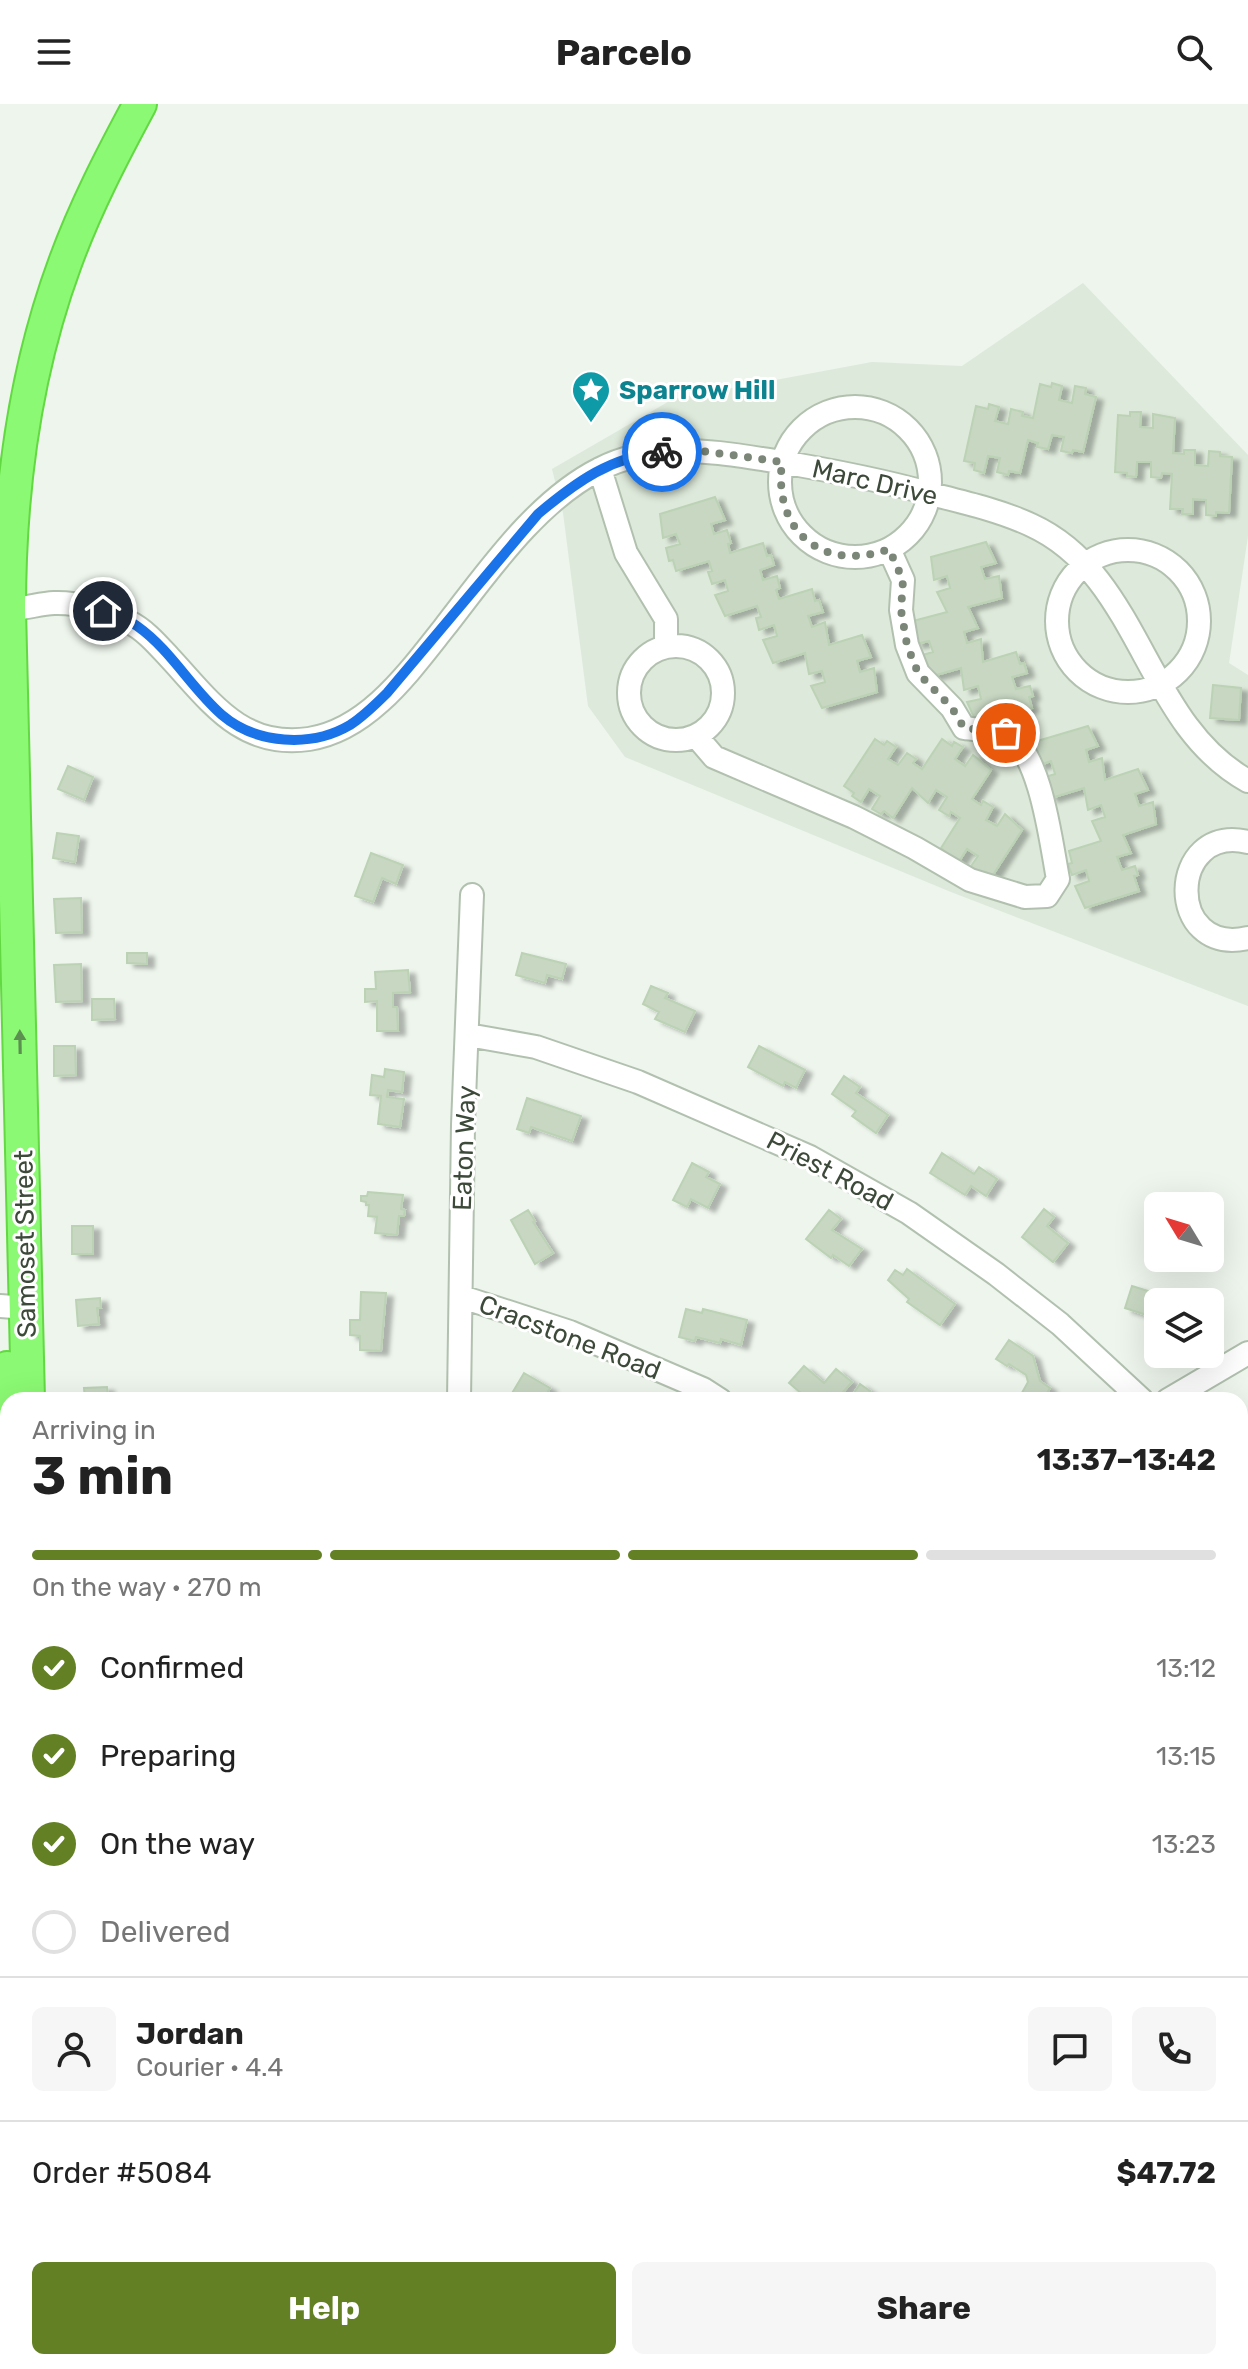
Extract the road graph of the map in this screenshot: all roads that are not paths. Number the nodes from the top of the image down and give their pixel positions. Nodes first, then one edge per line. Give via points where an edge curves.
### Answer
1 (118, 104) edge
2 (140, 104) edge
3 (0, 433) edge
4 (782, 462) junction
5 (8, 467) edge
6 (600, 469) junction
7 (929, 493) junction
8 (889, 549) junction
9 (1084, 564) junction
10 (4, 609) edge
11 (666, 647) junction
12 (1161, 683) junction
13 (696, 736) junction
14 (1248, 781) edge
15 (1248, 842) edge
16 (472, 895) dead end
17 (1248, 938) edge
18 (468, 1035) junction
19 (0, 1085) edge
20 (462, 1297) junction
21 (11, 1306) edge
22 (1248, 1353) edge
23 (10, 1392) edge
24 (27, 1392) edge
25 (459, 1392) edge
26 (704, 1392) edge
27 (1133, 1392) edge
28 (1182, 1392) edge

1 - 3 highway via 45,260 19,341
2 - 5 highway, Samoset Street via 64,266
4 - 6 street, Marc Drive via 674,451 636,456
4 - 7 street, Marc Drive
4 - 7 street via 789,445 815,418 833,410 870,408 888,414 917,439 930,474
4 - 8 street via 782,501 800,534 842,556
5 - 10 highway, Samoset Street
6 - 10 street, Marc Drive via 538,514 368,712 348,726 309,739 272,738 240,728 155,641 114,615 57,603
6 - 11 street via 626,553 666,619
7 - 8 street via 916,526
7 - 9 street, Marc Drive via 1030,524 1058,539
8 - 13 street via 903,580 901,610 918,673 964,728 1006,733 1025,751 1044,804 1058,879 1047,896 1025,897 970,880 854,817 714,757
9 - 12 street, Marc Drive via 1109,594
9 - 12 street via 1058,605 1058,637 1073,666 1091,682 1114,691
9 - 12 street via 1128,550 1158,556 1183,576 1196,603 1197,634 1185,663
21 -> 10 highway, Samoset Street
11 - 13 street via 684,646 701,653 715,665 722,682 721,710
11 - 13 street via 639,663 630,682 629,704 638,723 655,736 675,741
12 - 14 street, Marc Drive via 1204,746
15 - 17 street via 1221,842 1203,851 1185,886 1192,915 1206,930 1228,939
16 - 18 street, Eaton Way
18 - 20 street, Eaton Way
18 - 27 street, Priest Road via 536,1047 638,1082 810,1157 909,1213 996,1274
19 - 21 highway, Samoset Street
20 - 25 street, Eaton Way
20 - 26 street, Cracstone Road via 570,1332
21 - 23 highway, Samoset Street
21 - 24 highway, Samoset Street
22 - 28 street

